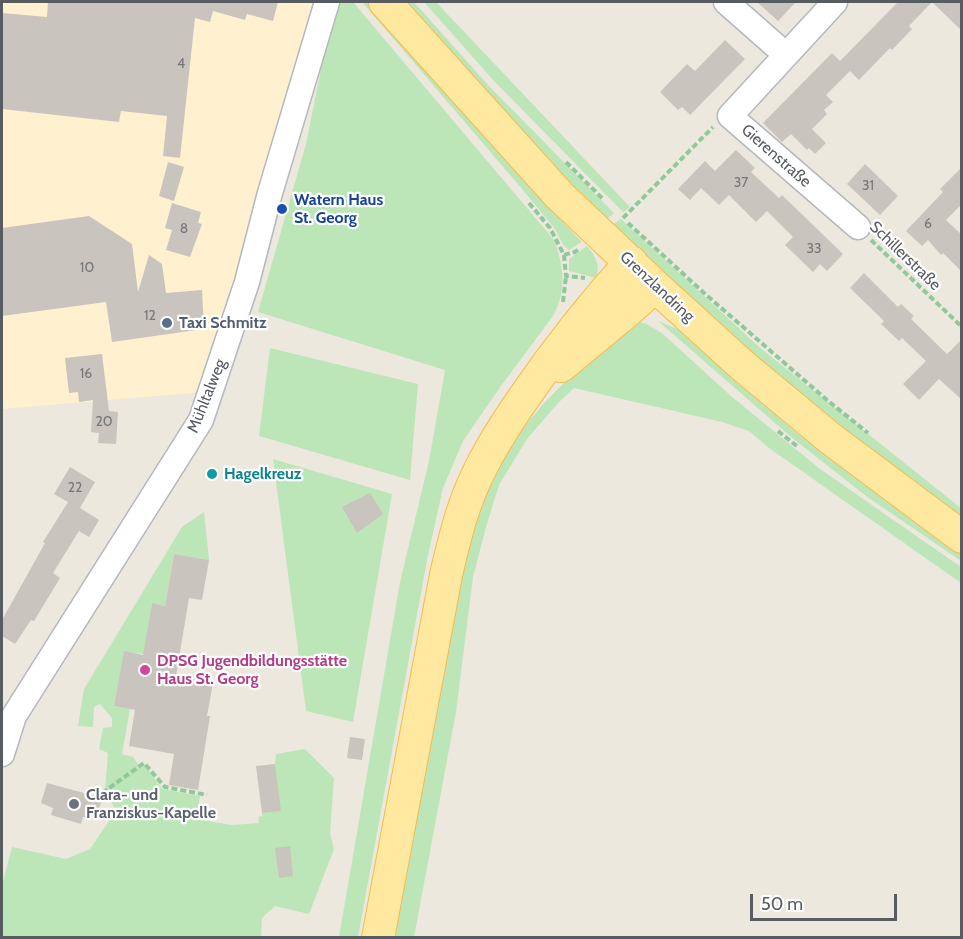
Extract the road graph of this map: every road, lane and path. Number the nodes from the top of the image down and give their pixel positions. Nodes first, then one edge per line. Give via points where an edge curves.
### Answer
1 (327, 2) edge
2 (385, 2) edge
3 (726, 2) edge
4 (835, 2) edge
5 (785, 54) junction
6 (730, 116) junction
7 (562, 158) dead end
8 (610, 207) dead end
9 (858, 227) joint
10 (631, 262) junction
11 (655, 286) junction
12 (962, 327) edge
13 (524, 398) junction
14 (873, 436) dead end
15 (962, 537) edge
16 (2, 753) edge
17 (102, 793) dead end
18 (207, 795) dead end
19 (378, 938) edge

1 - 16 street, Mühltalweg via 247,282 201,420 14,716
2 - 10 main road, Grenzlandring via 559,195
3 - 5 street
4 - 5 street, Gierenstraße
5 - 6 street, Gierenstraße
6 - 9 street, Gierenstraße
6 - 14 path via 714,126 621,216 704,293
7 - 8 path
9 - 12 path, Schillerstraße
10 - 11 main road, Grenzlandring
10 - 13 main road via 589,308
11 - 13 main road
11 - 15 main road, Grenzlandring via 831,439
13 - 19 main road via 482,464 457,532
17 - 18 path via 144,764 165,787

